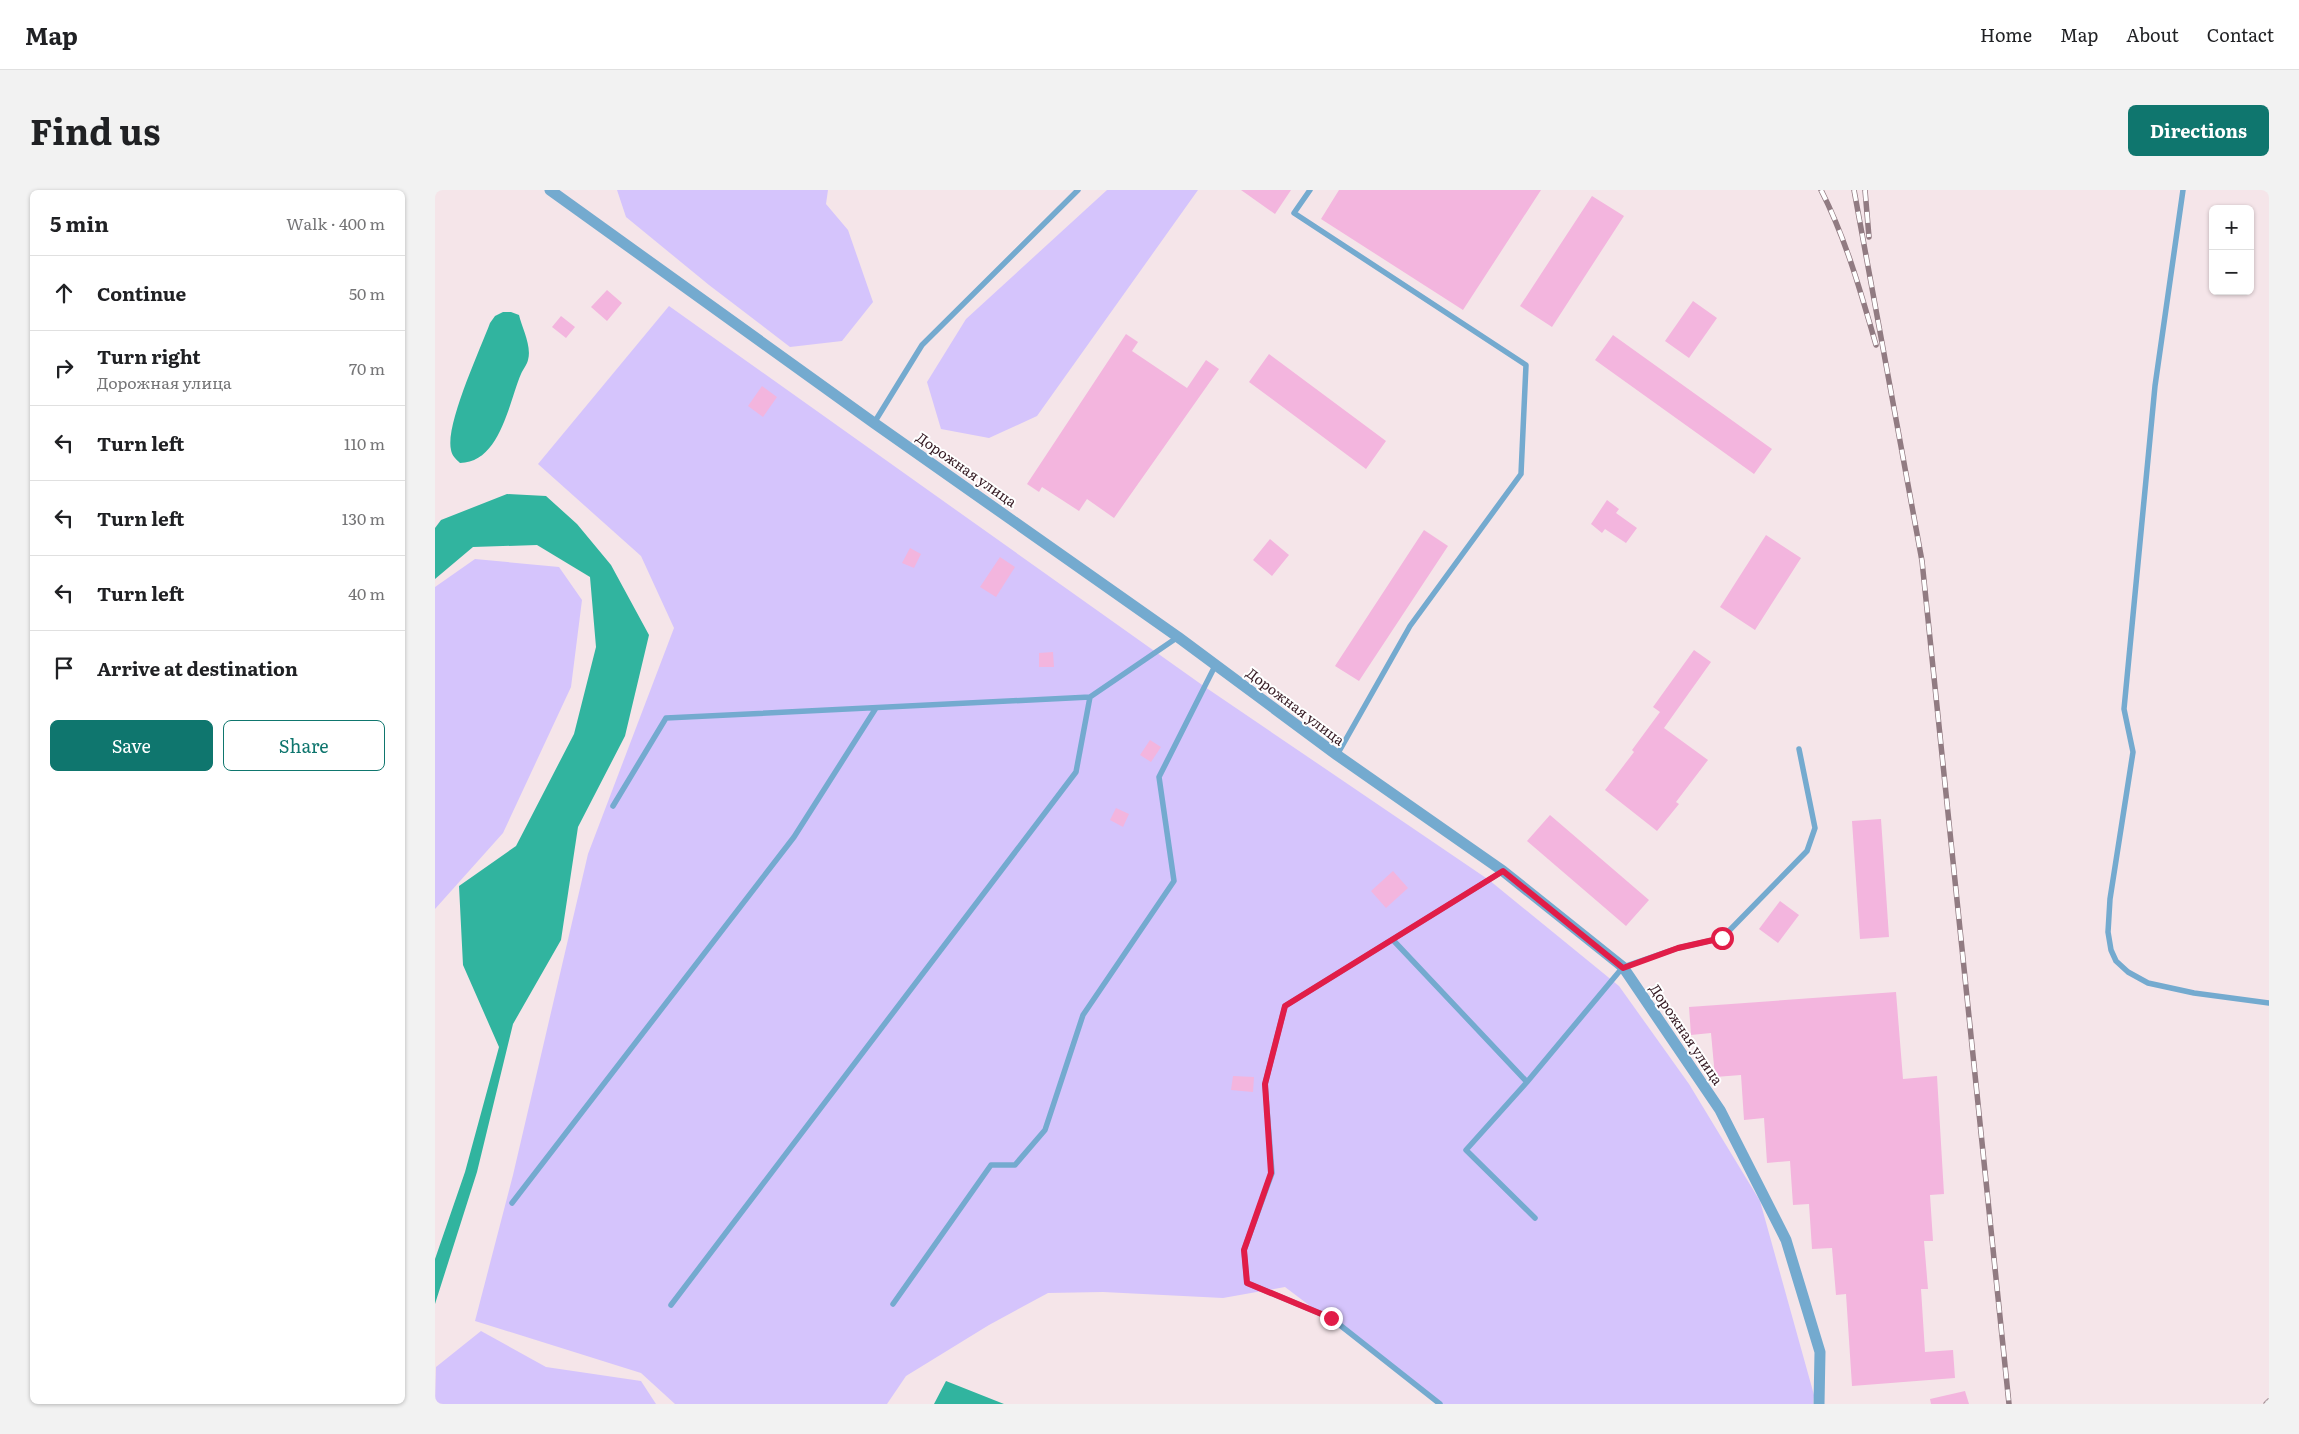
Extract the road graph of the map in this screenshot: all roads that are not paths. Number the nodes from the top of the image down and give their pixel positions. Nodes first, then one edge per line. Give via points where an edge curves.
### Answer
1 (551, 190) edge
2 (1078, 190) edge
3 (1310, 190) edge
4 (2183, 190) edge
5 (874, 423) junction
6 (1179, 637) junction
7 (1216, 664) junction
8 (1090, 697) junction
9 (876, 708) junction
10 (1799, 750) dead end
11 (1337, 755) junction
12 (613, 806) dead end
13 (1503, 871) junction
14 (1393, 940) junction
15 (1623, 968) junction
16 (2269, 1003) edge
17 (1527, 1082) junction
18 (512, 1204) dead end
19 (1535, 1218) dead end
20 (893, 1304) dead end
21 (671, 1305) dead end
22 (1440, 1404) edge
23 (1819, 1404) edge

1 - 5 street, Дорожная улица
2 - 5 lane via 922,345
3 - 11 lane via 1294,213 1526,365 1521,474 1411,626
4 - 16 lane via 2154,396 2125,709 2133,752 2109,898 2108,932 2116,961 2127,972 2148,983
5 - 6 street, Дорожная улица
6 - 7 street, Дорожная улица
6 - 8 lane
7 - 11 street, Дорожная улица
7 - 20 lane via 1159,777 1174,881 1083,1015 1045,1130 1015,1164 991,1165
8 - 9 lane
8 - 21 lane via 1076,772
9 - 12 lane via 666,718
9 - 18 lane via 794,837
10 - 15 lane via 1815,828 1807,851 1722,938 1678,948
11 - 13 street, Дорожная улица
13 - 14 lane
13 - 15 street, Дорожная улица
14 - 17 lane
14 - 22 lane via 1285,1006 1265,1084 1271,1173 1244,1250 1247,1283 1331,1318
15 - 17 lane
15 - 23 street, Дорожная улица via 1720,1110 1786,1240 1820,1352
17 - 19 lane via 1466,1150

